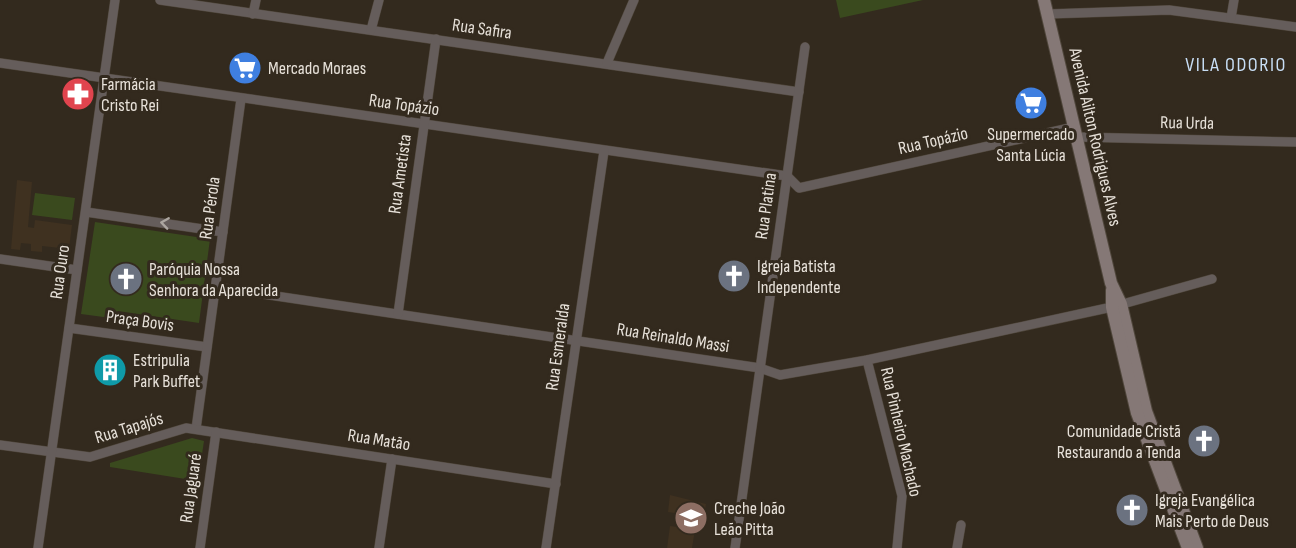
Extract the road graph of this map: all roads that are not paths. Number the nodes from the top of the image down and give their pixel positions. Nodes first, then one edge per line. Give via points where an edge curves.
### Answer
1 (115, 0) edge
2 (160, 0) edge
3 (256, 0) edge
4 (379, 0) edge
5 (634, 0) edge
6 (1044, 0) edge
7 (1234, 0) edge
8 (253, 14) junction
9 (1048, 14) junction
10 (1231, 18) junction
11 (1296, 27) edge
12 (371, 30) junction
13 (436, 39) junction
14 (805, 47) dead end
15 (0, 63) edge
16 (607, 63) junction
17 (104, 78) junction
18 (798, 92) junction
19 (241, 99) junction
20 (424, 124) junction
21 (1075, 132) junction
22 (1296, 142) edge
23 (604, 151) junction
24 (787, 176) junction
25 (799, 188) junction
26 (785, 191) junction
27 (86, 212) junction
28 (223, 232) junction
29 (0, 259) edge
30 (77, 270) junction
31 (1212, 279) dead end
32 (216, 287) junction
33 (1116, 306) junction
34 (398, 314) junction
35 (69, 328) junction
36 (576, 340) junction
37 (207, 346) junction
38 (867, 360) junction
39 (760, 368) junction
40 (196, 429) junction
41 (216, 432) junction
42 (0, 445) edge
43 (50, 452) junction
44 (392, 459) junction
45 (1164, 470) junction
46 (556, 484) junction
47 (961, 525) dead end
48 (38, 548) edge
49 (200, 548) edge
50 (379, 548) edge
51 (546, 548) edge
52 (735, 548) edge
53 (897, 548) edge
54 (957, 548) edge
55 (1188, 548) edge
56 (1197, 548) edge

1 - 17 street, Rua Ouro
2 - 8 street, Rua Safira
3 - 8 street
4 - 12 street
5 - 16 street
6 - 9 main road, Avenida Ailton Rodrigues Alves
7 - 10 street
8 - 12 street, Rua Safira
9 - 10 street via 1169,10
9 - 21 main road, Avenida Ailton Rodrigues Alves
10 - 11 street
12 - 13 street, Rua Safira
13 - 16 street, Rua Safira
13 - 20 street, Rua Ametista
14 - 18 street, Rua Platina
15 - 17 street, Rua Topázio
16 - 18 street, Rua Safira
17 - 19 street, Rua Topázio
17 - 27 street, Rua Ouro
18 - 24 street, Rua Platina
19 - 20 street, Rua Topázio
19 - 28 street, Rua Pérola
20 - 23 street, Rua Topázio
20 - 34 street, Rua Ametista
21 - 22 street, Rua Urda
21 - 25 street, Rua Topázio
21 - 33 main road, Avenida Ailton Rodrigues Alves
23 - 24 street, Rua Topázio
23 - 36 street, Rua Esmeralda
24 - 25 street
24 - 26 street, Rua Platina
25 - 26 street, Rua Topázio
26 - 39 street, Rua Platina
28 -> 27 street
27 - 30 street, Rua Ouro
28 - 32 street, Rua Pérola
29 - 30 street
30 - 35 street, Rua Ouro
31 - 33 street, Rua Reinaldo Massi
32 - 34 street, Rua Reinaldo Massi
32 - 37 street, Rua Pérola
33 - 38 street, Rua Reinaldo Massi
33 - 45 main road, Avenida Ailton Rodrigues Alves via 1137,413
34 - 36 street, Rua Reinaldo Massi
35 - 37 street, Praça Bovis
35 - 43 street, Rua Ouro
36 - 39 street, Rua Reinaldo Massi
36 - 46 street, Rua Esmeralda
37 - 40 street, Rua Pérola
38 - 39 street, Rua Reinaldo Massi via 780,375
38 - 53 street, Rua Pinheiro Machado via 902,496
39 - 52 street, Rua Platina
40 - 41 street, Rua Matão
40 - 43 street, Rua Tapajós via 186,428 90,456
41 - 44 street, Rua Matão
41 - 49 street, Rua Jaguaré
42 - 43 street, Rua Tapajós
43 - 48 street, Rua Ouro
44 - 46 street, Rua Matão
44 - 50 street
45 - 55 main road, Avenida Ailton Rodrigues Alves
45 - 56 main road, Avenida Ailton Rodrigues Alves
46 - 51 street, Rua Esmeralda
47 - 54 street

